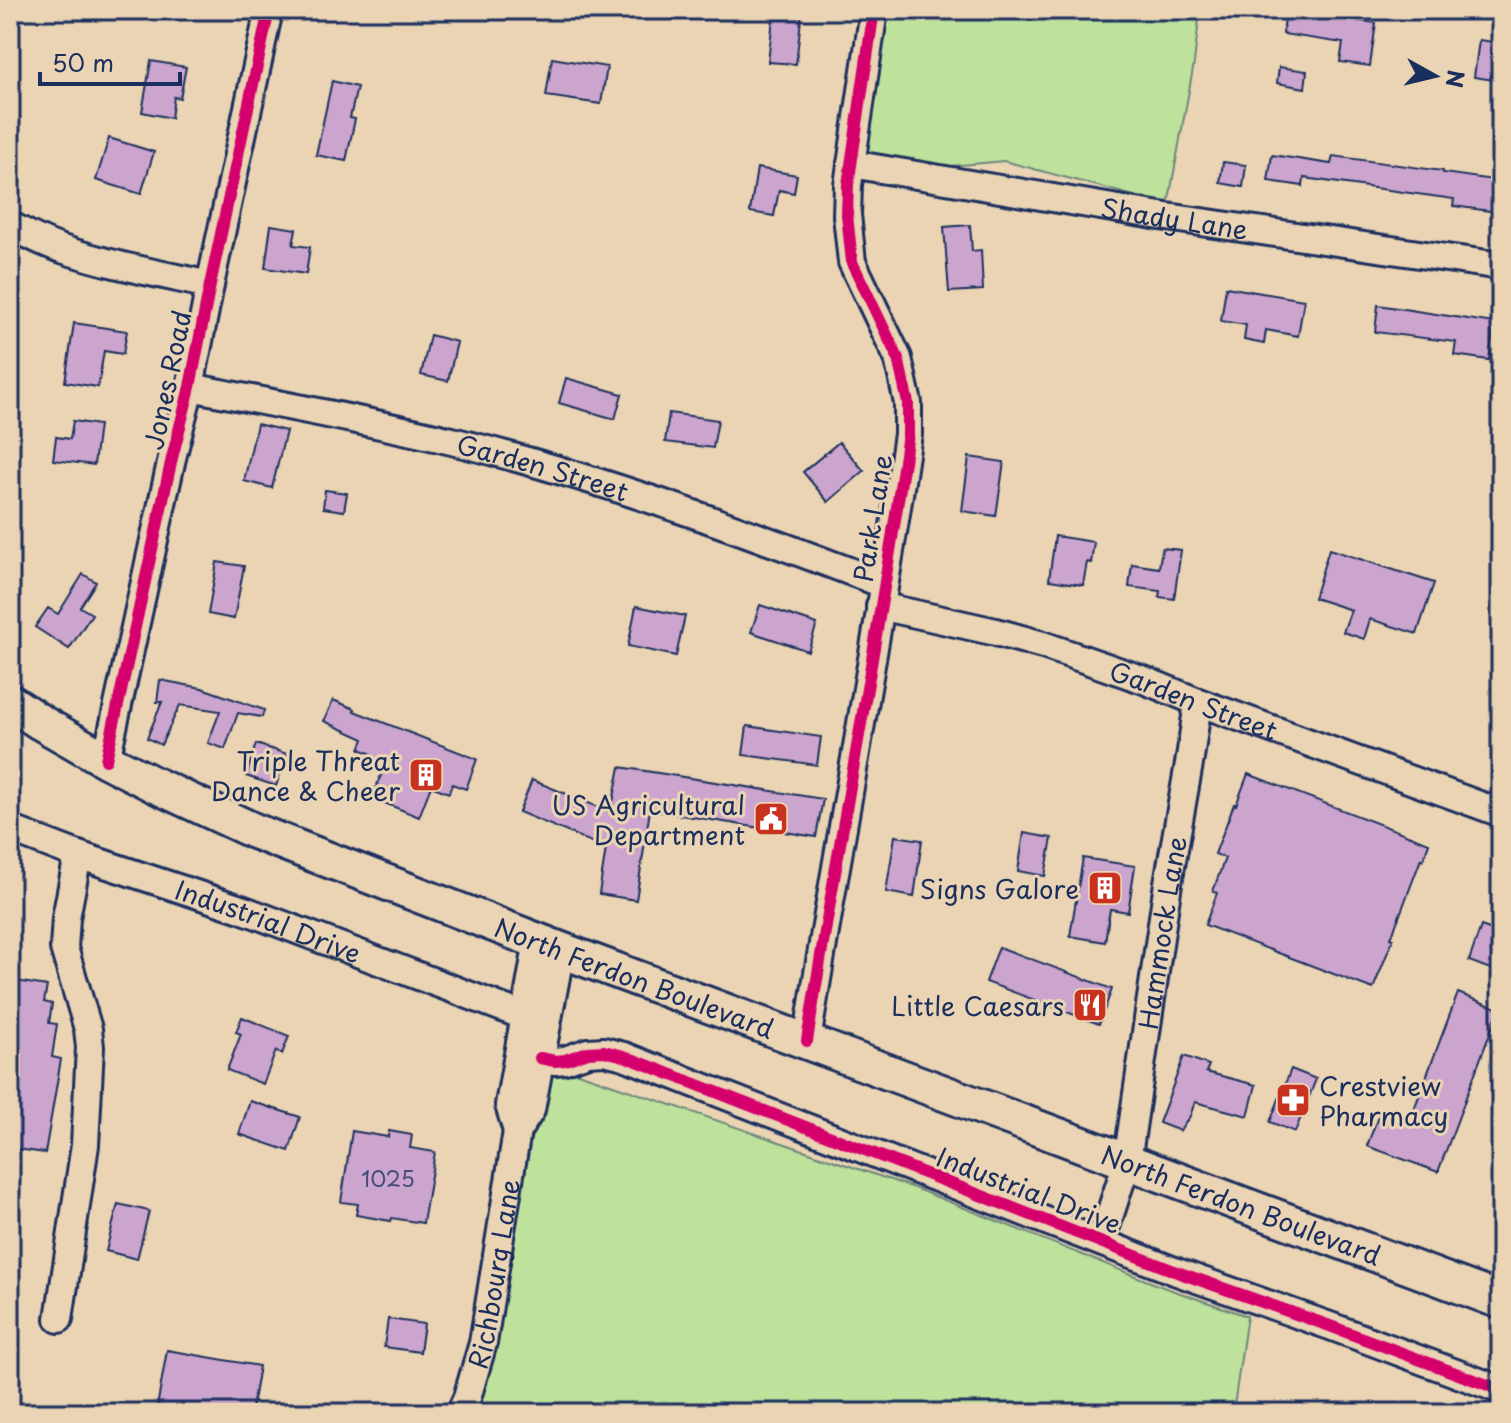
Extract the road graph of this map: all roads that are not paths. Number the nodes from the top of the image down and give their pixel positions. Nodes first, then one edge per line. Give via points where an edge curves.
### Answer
1 (269, 10) edge
2 (874, 10) edge
3 (851, 164) junction
4 (10, 225) edge
5 (1501, 266) edge
6 (210, 285) junction
7 (190, 387) junction
8 (882, 595) junction
9 (10, 702) edge
10 (1198, 702) junction
11 (106, 760) junction
12 (1501, 813) edge
13 (10, 829) edge
14 (78, 855) junction
15 (550, 945) junction
16 (524, 1016) junction
17 (807, 1041) junction
18 (540, 1058) junction
19 (517, 1131) junction
20 (1127, 1162) junction
21 (1101, 1242) junction
22 (1501, 1301) edge
23 (59, 1319) dead end
24 (1501, 1390) edge
25 (460, 1413) edge

1 - 6 street, Jones Road
2 - 3 street, Park Lane
3 - 5 street, Shady Lane
3 - 8 street, Park Lane via 847,215 852,262 898,358 908,403
4 - 6 street via 61,249
6 - 7 street, Jones Road
7 - 8 street, Garden Street via 438,438 547,467 668,505
7 - 11 street, Jones Road
8 - 10 street, Garden Street via 1043,645
8 - 17 street, Park Lane
9 - 11 main road, North Ferdon Boulevard
10 - 12 street, Garden Street
10 - 20 street, Hammock Lane
11 - 15 main road, North Ferdon Boulevard via 254,831
13 - 14 street, Industrial Drive
14 - 16 street, Industrial Drive via 244,910
14 - 23 street via 64,948 90,1047 85,1145
15 - 16 street, Richbourg Lane
15 - 17 main road, North Ferdon Boulevard
15 - 18 street, Richbourg Lane
16 - 19 street, Richbourg Lane via 509,1105
17 - 20 main road, North Ferdon Boulevard
18 - 19 street, Richbourg Lane via 531,1110
18 - 21 street, Industrial Drive via 565,1060 604,1051 624,1056
19 - 25 street, Richbourg Lane via 483,1343
20 - 21 street, Hammock Lane
20 - 22 main road, North Ferdon Boulevard
21 - 24 street, Industrial Drive

